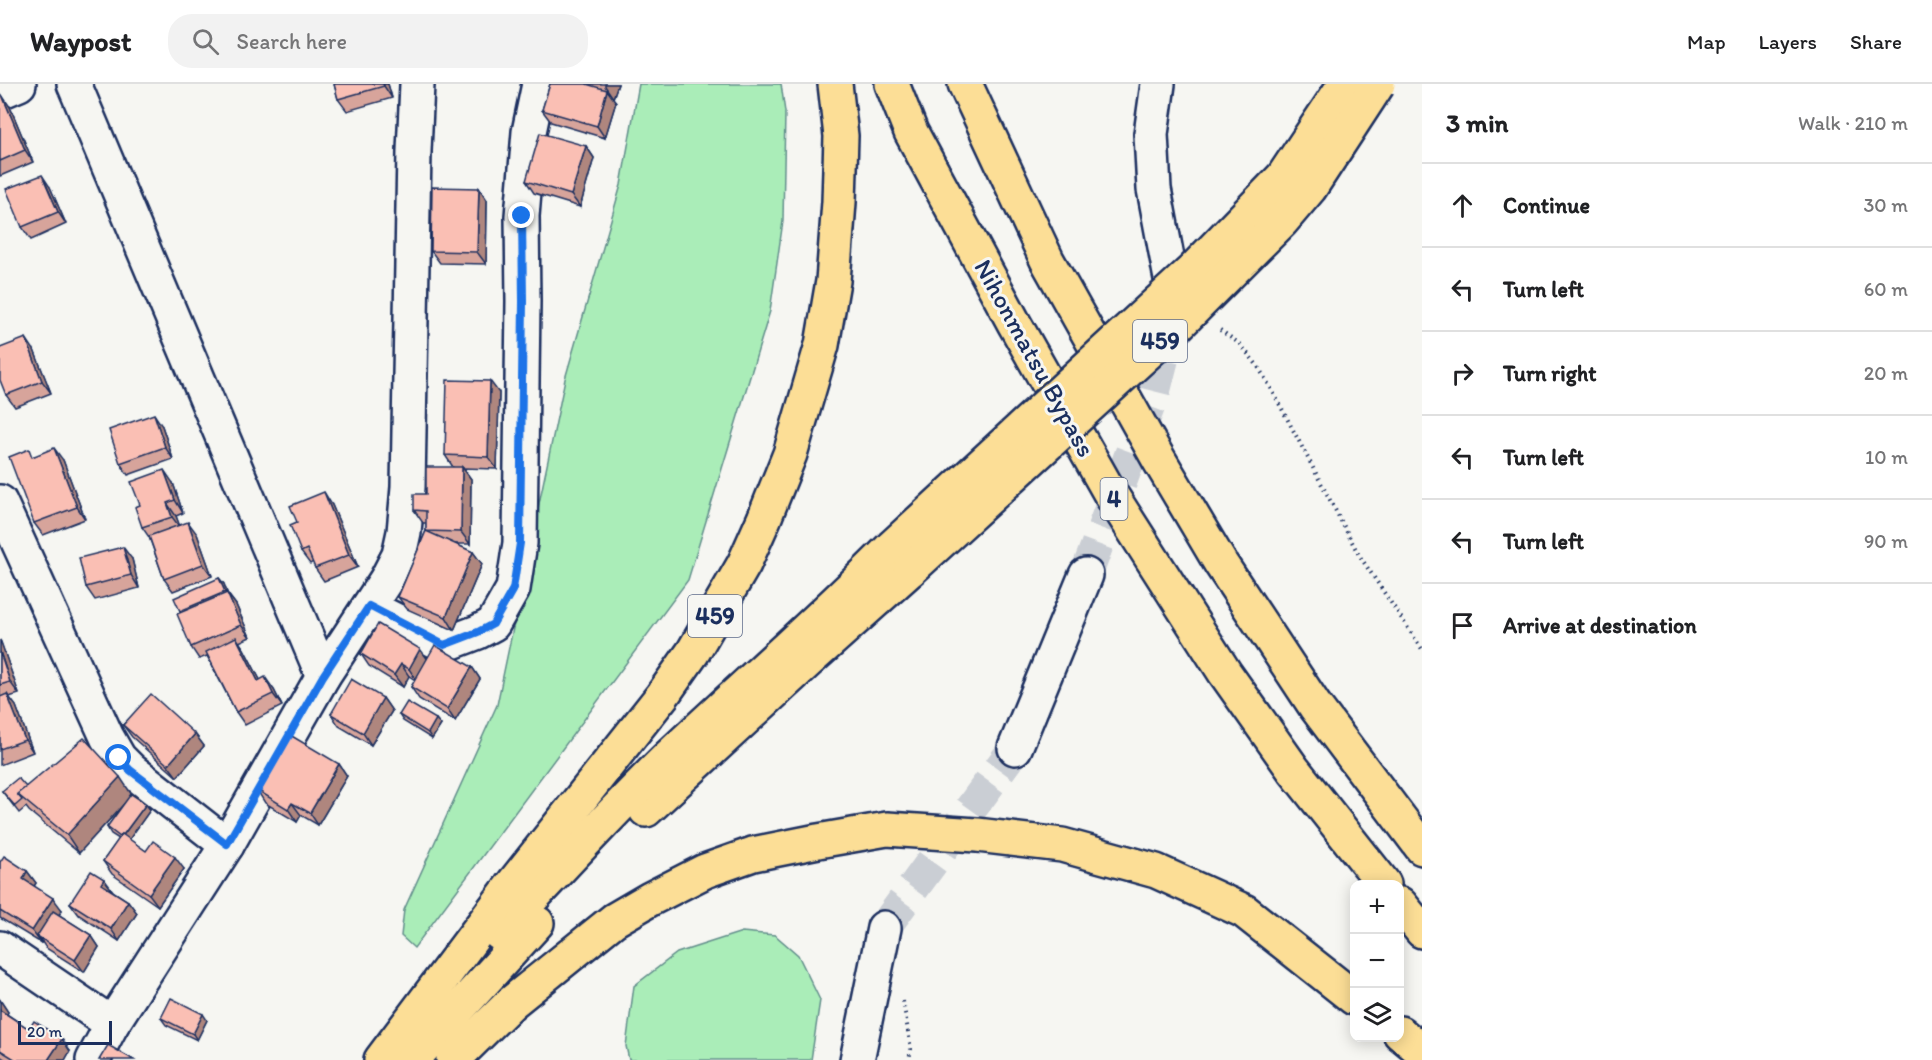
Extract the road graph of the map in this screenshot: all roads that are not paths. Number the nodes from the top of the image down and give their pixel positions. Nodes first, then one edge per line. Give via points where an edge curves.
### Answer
1 (19, 84) edge
2 (74, 84) edge
3 (417, 84) edge
4 (539, 84) edge
5 (835, 84) edge
6 (892, 84) edge
7 (965, 84) edge
8 (1158, 84) edge
9 (1345, 84) edge
10 (1378, 84) edge
11 (0, 92) edge
12 (1172, 284) tunnel mouth
13 (0, 502) edge
14 (902, 558) junction
15 (1086, 575) tunnel mouth
16 (369, 606) junction
17 (323, 676) junction
18 (1016, 747) tunnel mouth
19 (227, 844) junction
20 (1422, 848) edge
21 (1380, 880) edge
22 (1404, 909) edge
23 (884, 928) tunnel mouth
24 (1422, 931) edge
25 (0, 948) edge
26 (1350, 995) edge
27 (112, 1024) junction
28 (1404, 1036) edge
29 (1422, 1051) edge
30 (93, 1060) edge
31 (381, 1060) edge
32 (396, 1060) edge
33 (412, 1060) edge
34 (453, 1060) edge
35 (857, 1060) edge

1 - 11 street
2 - 17 street
3 - 16 street via 404,532 399,555
4 - 16 street via 529,132 522,216 520,543 513,589 493,624 444,645
5 - 31 highway, 459 via 841,136 839,202 833,281 822,345 790,454 752,546 693,652 668,687
6 - 21 highway, Nihonmatsu Bypass / 4 via 911,132 1110,494 1225,673 1293,769
7 - 20 highway, 4 via 1047,260 1216,555 1315,706
8 - 12 street via 1151,134 1154,189
9 - 14 highway, bridge via 1283,177
10 - 14 highway, 459, bridge via 1310,188 1178,325
13 - 19 street via 119,758
14 - 32 highway via 845,594 611,813 510,921
14 - 33 highway, 459 via 799,669 612,842
15 - 18 street
16 - 17 street
17 - 19 street
19 - 27 street
22 - 24 highway
23 - 35 street
25 - 27 street
26 - 34 highway via 1244,911 1156,871 1062,845 887,829 753,854 705,871 650,899 614,920 512,1003
27 - 30 street
28 - 29 highway

